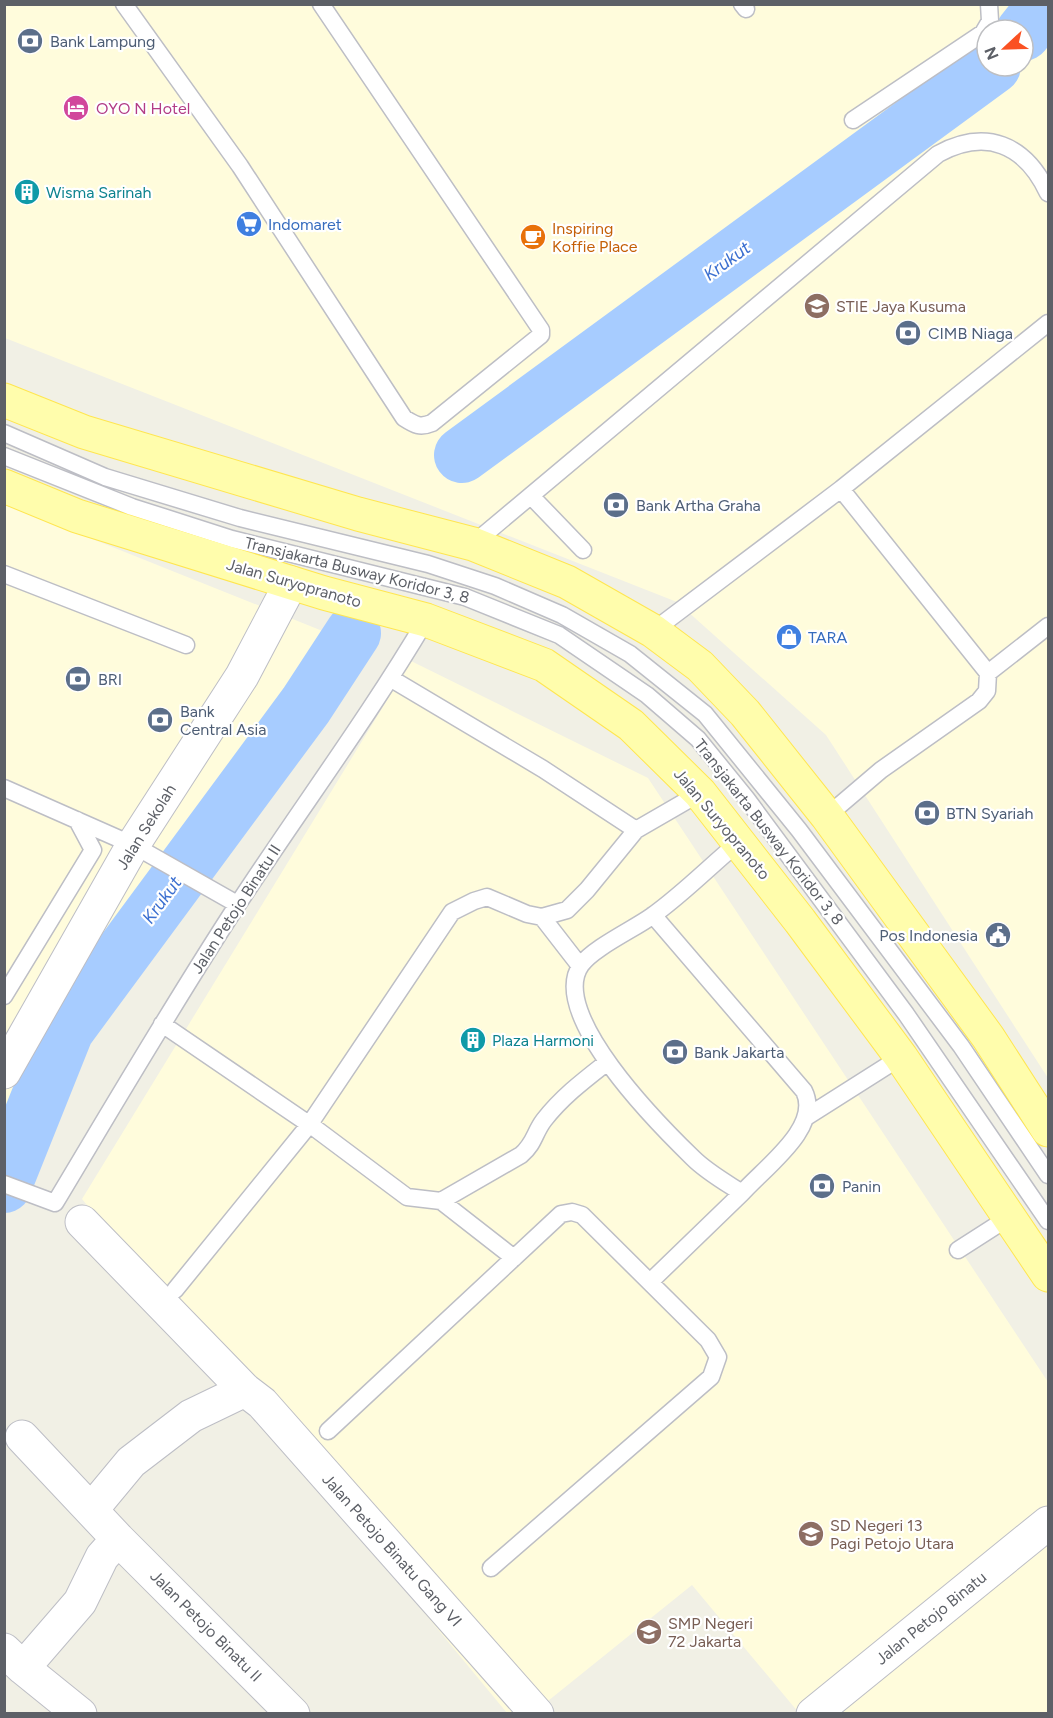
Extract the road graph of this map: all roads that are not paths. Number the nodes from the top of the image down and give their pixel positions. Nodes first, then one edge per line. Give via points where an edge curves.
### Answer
1 (124, 4) edge
2 (321, 4) edge
3 (989, 4) edge
4 (853, 120) dead end
5 (1048, 193) edge
6 (1048, 323) edge
7 (4, 400) edge
8 (4, 433) edge
9 (4, 456) edge
10 (4, 486) edge
11 (841, 489) junction
12 (532, 497) junction
13 (465, 542) junction
14 (583, 550) dead end
15 (4, 574) edge
16 (291, 583) junction
17 (426, 620) junction
18 (1048, 626) edge
19 (653, 631) junction
20 (186, 645) dead end
21 (988, 673) junction
22 (390, 678) junction
23 (4, 788) edge
24 (700, 793) junction
25 (827, 816) junction
26 (77, 820) junction
27 (636, 830) junction
28 (739, 842) junction
29 (135, 846) junction
30 (233, 902) junction
31 (653, 915) junction
32 (542, 917) junction
33 (580, 966) junction
34 (4, 996) edge
35 (162, 1024) junction
36 (901, 1057) junction
37 (606, 1063) junction
38 (4, 1072) edge
39 (808, 1116) junction
40 (309, 1125) junction
41 (1048, 1130) edge
42 (1048, 1175) edge
43 (4, 1184) edge
44 (741, 1193) junction
45 (441, 1201) junction
46 (1011, 1216) junction
47 (1048, 1221) edge
48 (82, 1222) dead end
49 (958, 1250) dead end
50 (514, 1258) junction
51 (1048, 1275) edge
52 (650, 1282) junction
53 (175, 1290) dead end
54 (245, 1390) junction
55 (328, 1431) dead end
56 (22, 1437) dead end
57 (92, 1509) junction
58 (1048, 1523) edge
59 (118, 1539) junction
60 (491, 1568) dead end
61 (14, 1659) edge
62 (80, 1713) edge
63 (293, 1713) edge
64 (537, 1713) edge
65 (813, 1713) edge

1 - 2 lane via 240,165 405,418 424,426 541,335 541,330
3 - 4 lane via 990,21 983,33
5 - 12 lane via 1041,178 1014,149 980,140 958,143 938,154
6 - 11 lane
7 - 13 main road via 84,432
8 - 42 lane, Transjakarta Busway Koridor 3, 8 via 105,477 240,518 428,564 495,586 562,615 630,654 705,714 792,821 961,1046
9 - 47 lane, Transjakarta Busway Koridor 3, 8 via 132,507 232,539 465,597 559,634 647,695 698,739 746,798 925,1041
10 - 16 main road, Jalan Suryopranoto via 77,516
11 - 19 lane
11 - 21 lane
12 - 13 lane
12 - 14 lane
13 - 19 main road via 567,582
15 - 20 lane
16 - 17 main road, Jalan Suryopranoto
16 - 29 street, Jalan Sekolah via 242,676
17 - 22 lane, Jalan Petojo Binatu II
17 - 24 main road, Jalan Suryopranoto via 544,665 631,725
18 - 21 lane
19 - 25 main road via 700,666 745,713
21 - 25 lane via 987,691 980,701 881,770
22 - 27 lane via 543,769
22 - 30 lane, Jalan Petojo Binatu II
23 - 26 lane
24 - 27 lane
24 - 28 main road, Jalan Suryopranoto
25 - 41 main road via 988,1037
26 - 29 lane
26 - 34 lane via 93,850
27 - 32 lane via 567,910
28 - 31 lane
28 - 36 main road, Jalan Suryopranoto
29 - 30 lane
29 - 38 street, Jalan Sekolah
30 - 35 lane, Jalan Petojo Binatu II
31 - 33 lane
31 - 39 lane via 804,1091 809,1101
32 - 33 lane
32 - 40 lane via 487,897 452,912
33 - 37 lane via 573,981 575,1003
35 - 40 lane
35 - 43 lane, Jalan Petojo Binatu II via 55,1203
36 - 39 lane
36 - 46 main road, Jalan Suryopranoto
37 - 44 lane via 694,1159
37 - 45 lane via 563,1096 541,1123 533,1145
39 - 44 lane via 795,1137
40 - 45 lane via 407,1197
40 - 53 lane
44 - 52 lane
45 - 50 lane
46 - 49 lane
46 - 51 main road, Jalan Suryopranoto
48 - 54 street, Jalan Petojo Binatu Gang VI
50 - 52 lane via 561,1214 572,1212 582,1215
50 - 55 lane
52 - 60 lane via 708,1340 718,1357 711,1377
54 - 57 street via 191,1416 131,1462
54 - 64 street, Jalan Petojo Binatu Gang VI via 262,1403
56 - 57 street, Jalan Petojo Binatu II
57 - 59 street, Jalan Petojo Binatu II
58 - 65 street, Jalan Petojo Binatu
59 - 61 street via 102,1557 80,1602
59 - 63 street, Jalan Petojo Binatu II
61 - 62 street

